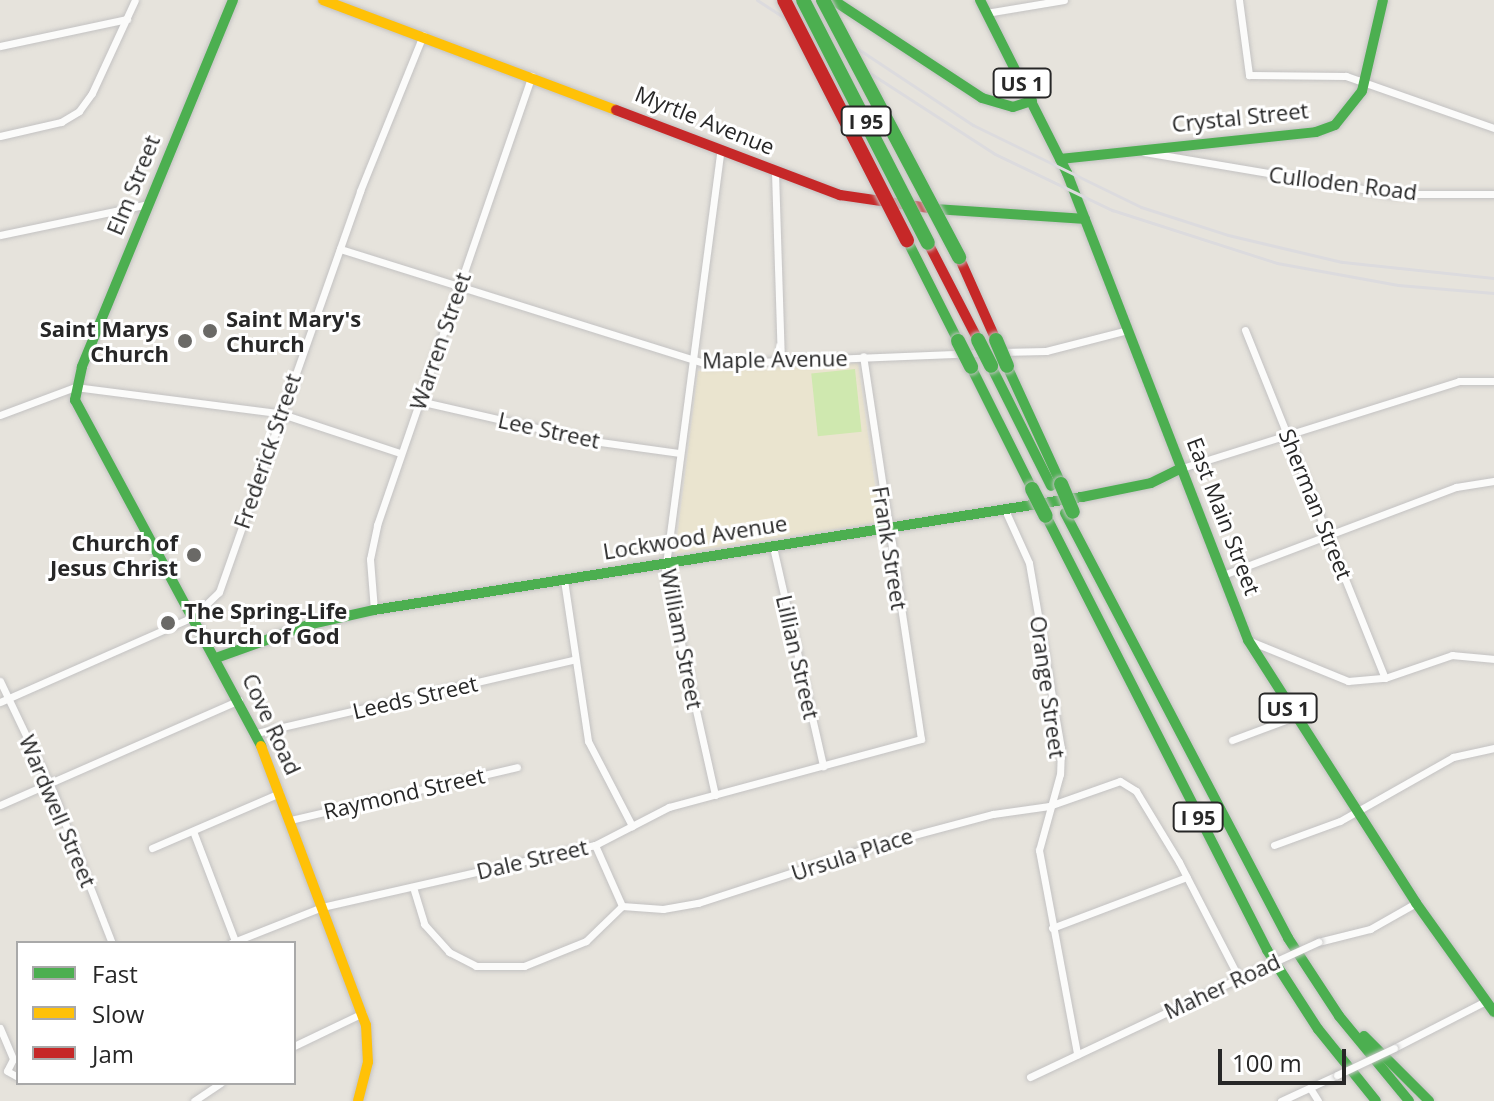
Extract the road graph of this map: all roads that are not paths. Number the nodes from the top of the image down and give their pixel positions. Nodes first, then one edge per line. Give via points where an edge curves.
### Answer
1 (135, 0) edge
2 (233, 0) edge
3 (323, 0) edge
4 (773, 0) edge
5 (784, 0) edge
6 (803, 0) edge
7 (823, 0) edge
8 (833, 0) edge
9 (1064, 0) edge
10 (1239, 0) edge
11 (1383, 0) edge
12 (846, 6) edge
13 (983, 6) edge
14 (127, 19) junction
15 (423, 35) junction
16 (0, 46) edge
17 (532, 76) junction
18 (1364, 82) junction
19 (1032, 101) junction
20 (848, 125) junction
21 (1494, 128) edge
22 (0, 136) edge
23 (1191, 144) junction
24 (721, 149) junction
25 (1137, 150) junction
26 (1060, 159) junction
27 (1193, 161) junction
28 (775, 172) junction
29 (1494, 194) edge
30 (149, 204) junction
31 (1085, 219) junction
32 (0, 235) edge
33 (340, 249) junction
34 (458, 290) junction
35 (1128, 330) junction
36 (1245, 330) dead end
37 (863, 356) junction
38 (693, 361) junction
39 (781, 361) junction
40 (1494, 381) edge
41 (75, 387) junction
42 (419, 401) junction
43 (279, 413) junction
44 (0, 415) edge
45 (1289, 432) junction
46 (400, 453) junction
47 (680, 453) junction
48 (1182, 468) junction
49 (1494, 481) edge
50 (1056, 485) junction
51 (1005, 510) junction
52 (886, 528) junction
53 (1330, 536) junction
54 (773, 547) junction
55 (666, 564) junction
56 (1223, 575) junction
57 (564, 580) junction
58 (374, 610) junction
59 (193, 617) junction
60 (1248, 640) junction
61 (216, 658) junction
62 (1494, 659) edge
63 (573, 660) junction
64 (1385, 678) junction
65 (0, 681) edge
66 (4, 700) edge
67 (239, 700) junction
68 (1294, 717) junction
69 (256, 733) junction
70 (921, 739) joint
71 (1232, 740) dead end
72 (1494, 748) edge
73 (823, 766) junction
74 (517, 767) dead end
75 (49, 784) junction
76 (280, 793) junction
77 (715, 795) junction
78 (0, 805) edge
79 (1049, 806) junction
80 (1357, 811) junction
81 (290, 820) junction
82 (632, 826) junction
83 (193, 831) junction
84 (595, 845) junction
85 (1274, 845) dead end
86 (152, 848) dead end
87 (1187, 877) junction
88 (413, 887) junction
89 (1416, 903) junction
90 (622, 906) junction
91 (322, 907) junction
92 (1052, 928) junction
93 (111, 941) edge
94 (233, 941) edge
95 (236, 941) edge
96 (1239, 978) junction
97 (1321, 991) junction
98 (1490, 1007) edge
99 (363, 1013) junction
100 (0, 1028) edge
101 (296, 1045) edge
102 (1077, 1054) junction
103 (15, 1059) edge
104 (16, 1076) edge
105 (1030, 1077) dead end
106 (218, 1085) edge
107 (1310, 1088) junction
108 (194, 1101) edge
109 (358, 1101) edge
110 (1281, 1101) edge
111 (1318, 1101) edge
112 (1376, 1101) edge
113 (1409, 1101) edge
114 (1429, 1101) edge

1 - 14 street
2 - 30 main road, Elm Street
3 - 15 main road, Myrtle Avenue
4 - 20 main road, bridge
5 - 20 main road, I 95, bridge
6 - 50 main road, I 95, bridge
7 - 50 main road, bridge via 959,257
8 - 12 main road
9 - 13 street
10 - 18 street via 1249,75 1329,73
11 - 18 main road, Crystal Street
12 - 19 main road via 982,98 1013,107
13 - 19 main road, East Main Street / US 1
14 - 16 street
14 - 22 street via 79,111 61,122
15 - 17 main road, Myrtle Avenue
15 - 33 street, Frederick Street
17 - 24 main road, Myrtle Avenue
17 - 34 street, Warren Street
18 - 21 street
18 - 23 main road, Crystal Street via 1351,111 1326,129
19 - 26 main road, East Main Street / US 1
20 - 112 main road, I 95, bridge via 1267,950 1318,1029
23 - 25 main road, Crystal Street
23 - 27 street
24 - 28 main road, Myrtle Avenue
24 - 38 street, William Street
25 - 26 main road, Crystal Street
25 - 27 street, Culloden Road
26 - 31 main road, East Main Street / US 1
27 - 29 street, Culloden Road via 1392,194
28 - 31 main road, Myrtle Avenue via 867,201
28 - 39 street
30 - 32 street
30 - 41 main road, Elm Street
31 - 35 main road, East Main Street / US 1
33 - 34 street, Maple Avenue
33 - 43 street, Frederick Street
34 - 38 street, Maple Avenue
34 - 42 street, Warren Street
35 - 37 street, Maple Avenue via 1046,351
35 - 48 main road, East Main Street / US 1
36 - 45 street, Sherman Street
37 - 39 street, Maple Avenue
37 - 52 street, Frank Street
38 - 39 street, Maple Avenue
38 - 47 street, William Street
40 - 45 street via 1459,381
41 - 43 street
41 - 44 street
41 - 59 main road, Cove Road via 83,420
42 - 46 street, Warren Street
42 - 47 street, Lee Street via 593,441
43 - 46 street
43 - 59 street, Frederick Street via 219,592
45 - 48 street
45 - 53 street, Sherman Street
46 - 58 street, Warren Street via 370,559
47 - 55 street, William Street
48 - 51 main road, Lockwood Avenue via 1138,486
48 - 56 main road, East Main Street / US 1
49 - 53 street via 1456,487
50 - 97 main road, I 95, bridge via 1273,911
51 - 52 main road, Lockwood Avenue
51 - 79 street, Orange Street via 1029,563 1061,748 1060,774
52 - 54 main road, Lockwood Avenue
52 - 70 street, Frank Street
53 - 56 street
53 - 64 street, Sherman Street
54 - 55 main road, Lockwood Avenue
54 - 73 street, Lillian Street
55 - 57 main road, Lockwood Avenue
55 - 77 street, William Street
56 - 60 main road, East Main Street / US 1
57 - 58 main road, Lockwood Avenue
57 - 63 street
58 - 61 main road, Lockwood Avenue via 311,624
59 - 61 main road, Cove Road
59 - 66 street, Frederick Street
60 - 64 street via 1335,678
60 - 68 main road, East Main Street / US 1
61 - 67 main road, Cove Road
62 - 64 street via 1452,655
63 - 69 street, Leeds Street
63 - 82 street via 590,747
65 - 66 street, Wardwell Street
66 - 75 street, Wardwell Street
67 - 69 main road, Cove Road
67 - 75 street
68 - 71 street
68 - 80 main road, East Main Street / US 1
69 - 76 main road, Cove Road
70 - 73 street, Dale Street
72 - 80 street via 1453,757
73 - 77 street, Dale Street
74 - 81 street, Raymond Street
75 - 78 street
75 - 93 street, Wardwell Street
76 - 81 main road, Cove Road
76 - 83 street
77 - 82 street, Dale Street via 669,807
79 - 87 street, Ursula Place via 1110,783 1130,784
79 - 90 street, Ursula Place via 933,828 681,907
79 - 92 street, Orange Street via 1039,850
80 - 85 street
80 - 89 main road, East Main Street / US 1
81 - 91 main road, Cove Road
82 - 84 street, Dale Street
83 - 86 street
83 - 94 street
84 - 88 street, Dale Street
84 - 90 street
87 - 92 street
87 - 96 street, Ursula Place
88 - 90 street via 424,924 436,940 463,961 491,968 560,956 594,935
88 - 91 street, Dale Street
89 - 96 street, Maher Road, bridge via 1370,929 1318,942
89 - 98 main road, East Main Street / US 1
91 - 95 street, Dale Street
91 - 99 main road, Cove Road
92 - 102 street, Orange Street
96 - 102 street, Maher Road
97 - 113 main road, I 95
97 - 114 main road
98 - 107 street, bridge
99 - 101 street
99 - 109 main road, Cove Road via 368,1062
100 - 103 street
102 - 105 street, Maher Road
103 - 104 street via 7,1071
106 - 108 street
107 - 110 street
107 - 111 street

